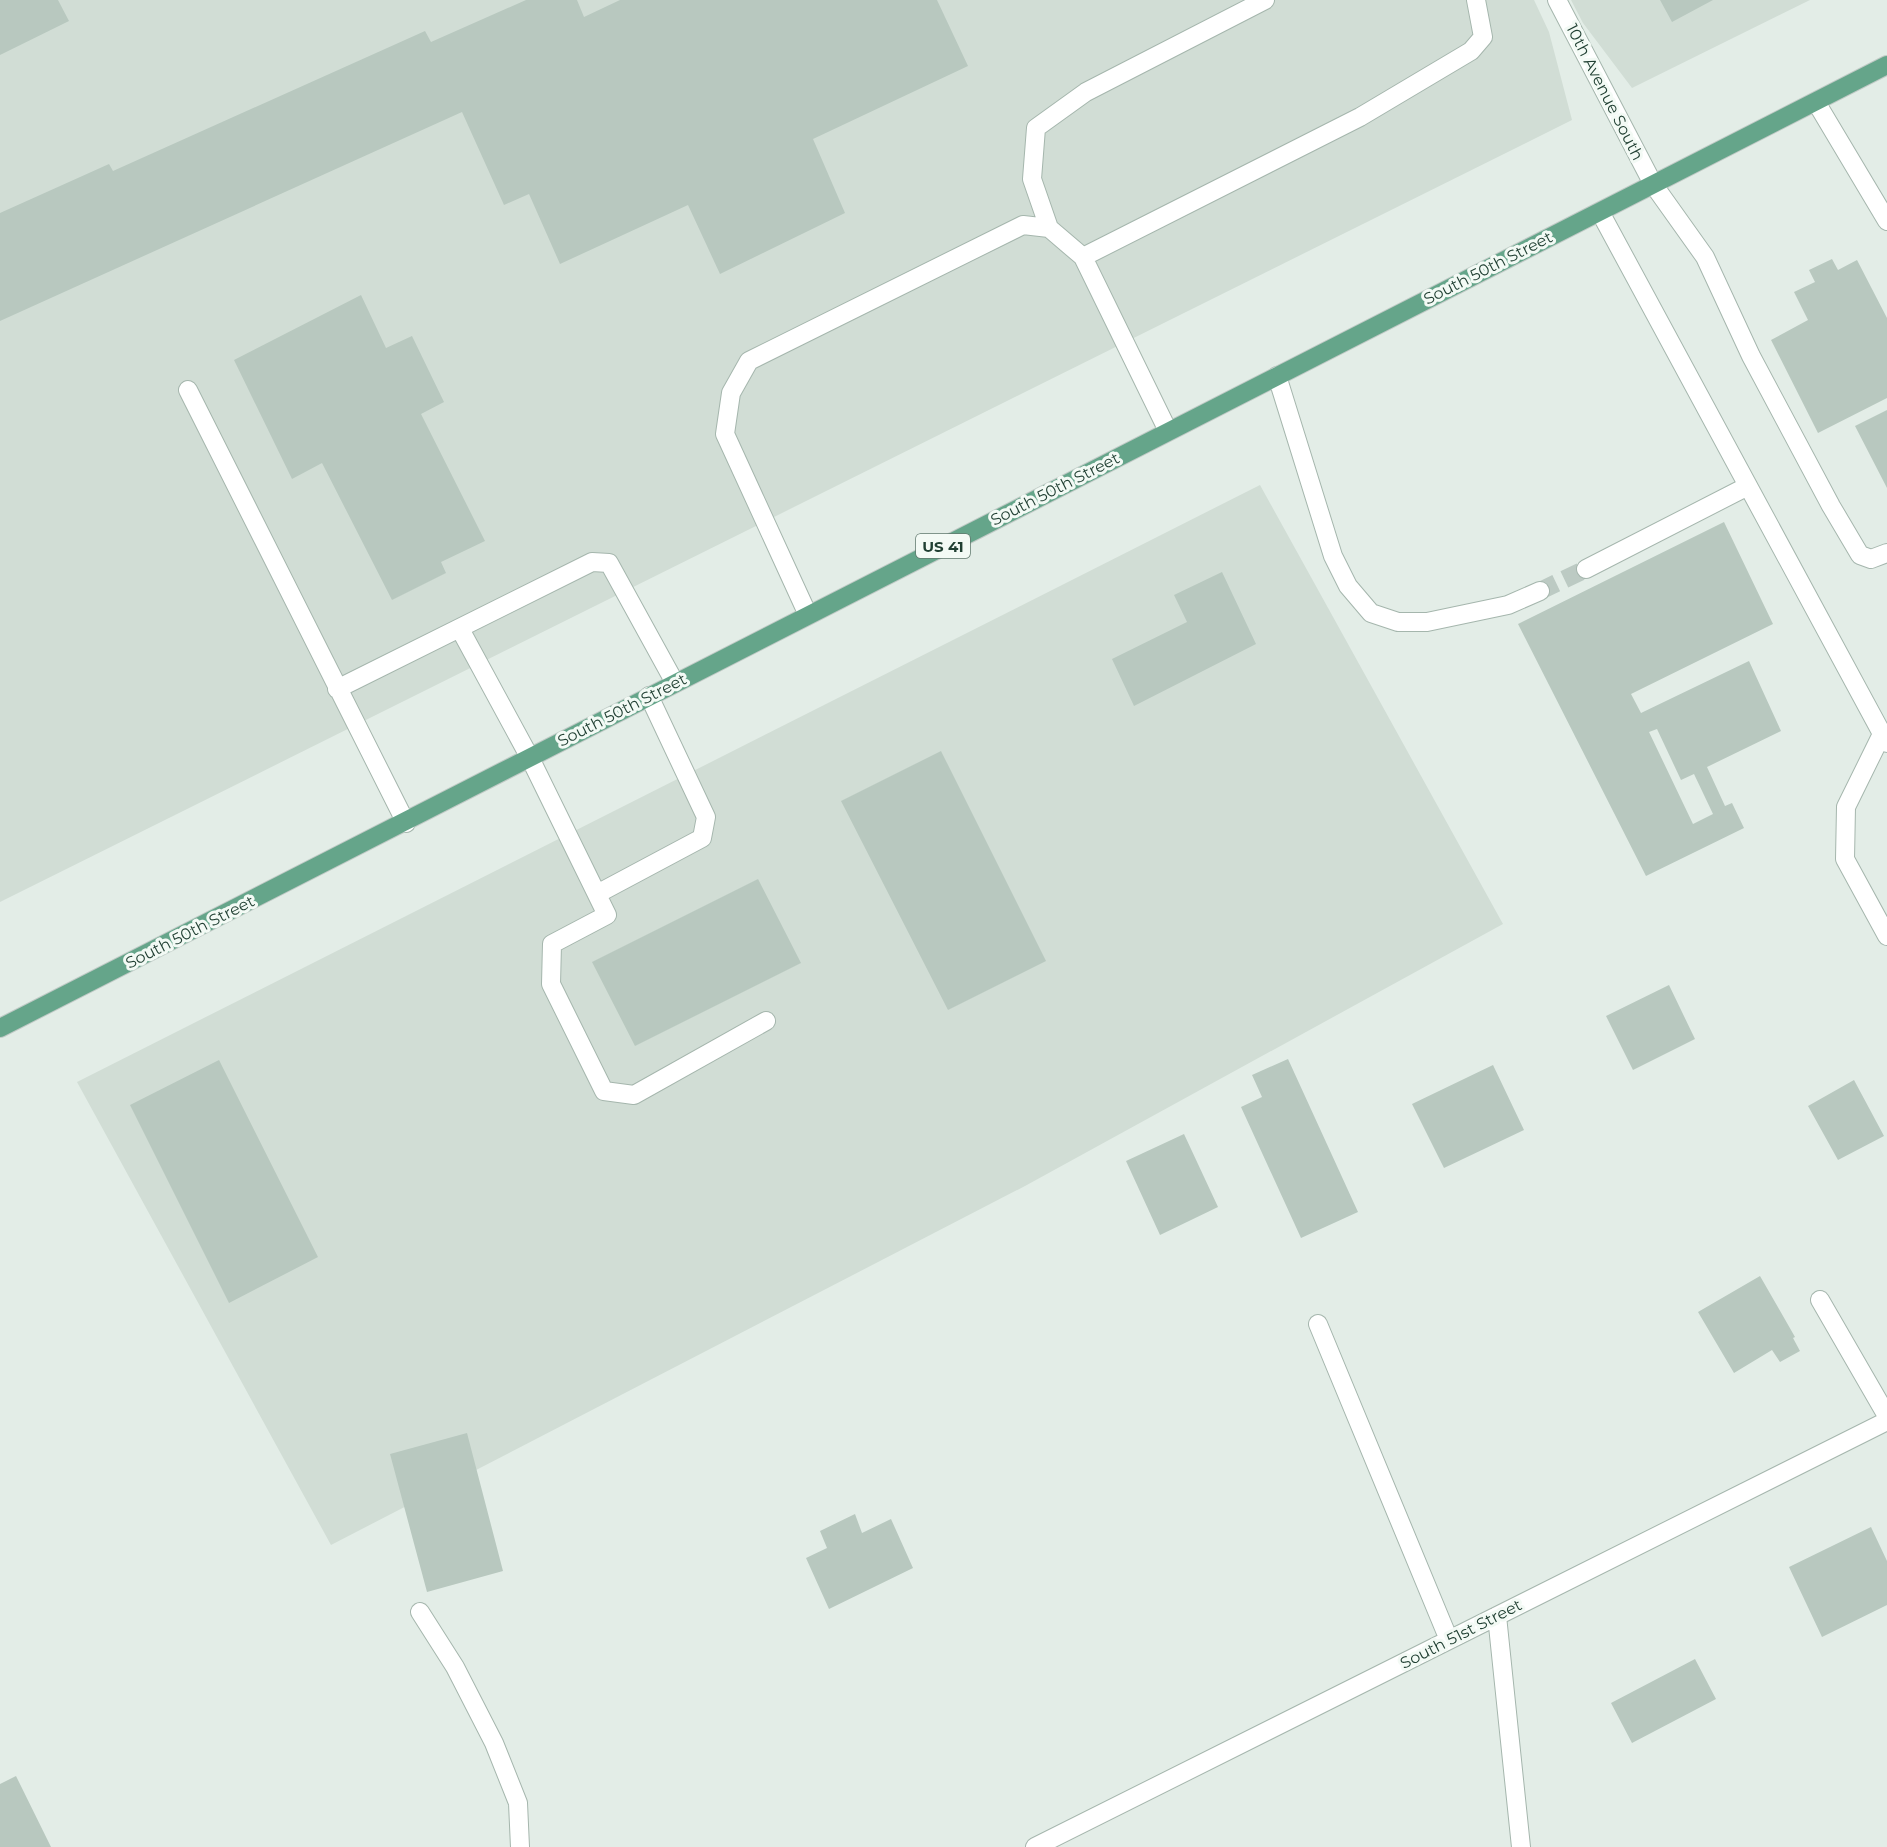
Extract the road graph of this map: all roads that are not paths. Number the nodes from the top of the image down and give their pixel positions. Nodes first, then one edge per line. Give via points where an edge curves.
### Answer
1 (1265, 0) edge
2 (1476, 0) edge
3 (1557, 0) edge
4 (1887, 65) edge
5 (1816, 102) junction
6 (1653, 184) junction
7 (1600, 212) junction
8 (1887, 221) edge
9 (1049, 228) junction
10 (1083, 257) junction
11 (1277, 376) junction
12 (188, 390) dead end
13 (1168, 431) junction
14 (1748, 486) junction
15 (1887, 553) edge
16 (1587, 569) tunnel mouth
17 (1540, 591) tunnel mouth
18 (808, 615) junction
19 (460, 629) junction
20 (675, 683) junction
21 (337, 689) junction
22 (649, 696) junction
23 (1885, 739) edge
24 (530, 758) junction
25 (406, 823) junction
26 (597, 894) junction
27 (1887, 936) edge
28 (766, 1022) dead end
29 (0, 1028) edge
30 (1820, 1300) dead end
31 (1318, 1323) dead end
32 (1887, 1416) edge
33 (1887, 1421) edge
34 (420, 1612) dead end
35 (1497, 1616) junction
36 (1449, 1640) junction
37 (520, 1847) edge
38 (1035, 1847) edge
39 (1521, 1847) edge

1 - 9 street via 1086,92 1036,128 1032,179
2 - 10 street via 1483,37 1471,51 1360,117
3 - 6 street, 10th Avenue South
4 - 5 main road, South 50th Street / US 41
5 - 6 main road, South 50th Street / US 41
5 - 8 street
6 - 7 main road, South 50th Street / US 41
6 - 15 street, 10th Avenue South via 1705,257 1751,356 1860,555 1871,559
7 - 11 main road, South 50th Street / US 41
7 - 14 street
9 - 10 street
9 - 18 street via 1023,225 749,361 731,393 724,434
10 - 13 street
11 - 13 main road, South 50th Street / US 41
11 - 17 street via 1333,556 1348,586 1371,613 1398,622 1427,622 1508,605
12 - 21 street
13 - 18 main road, South 50th Street / US 41
14 - 16 street
14 - 23 street
18 - 20 main road, South 50th Street / US 41
19 - 20 street via 592,562 609,563
19 - 21 street
19 - 24 street
20 - 22 main road, South 50th Street / US 41
21 - 25 street
22 - 24 main road, South 50th Street / US 41
22 - 26 street via 706,817 702,838
23 - 27 street via 1846,807 1845,859
24 - 25 main road, South 50th Street / US 41
24 - 26 street
25 - 29 main road, South 50th Street / US 41
26 - 28 street via 608,915 552,944 551,984 604,1091 634,1095
30 - 32 street
31 - 36 street
33 - 35 street, South 51st Street
34 - 37 street via 455,1667 494,1743 518,1803
35 - 36 street, South 51st Street
35 - 39 street
36 - 38 street, South 51st Street

